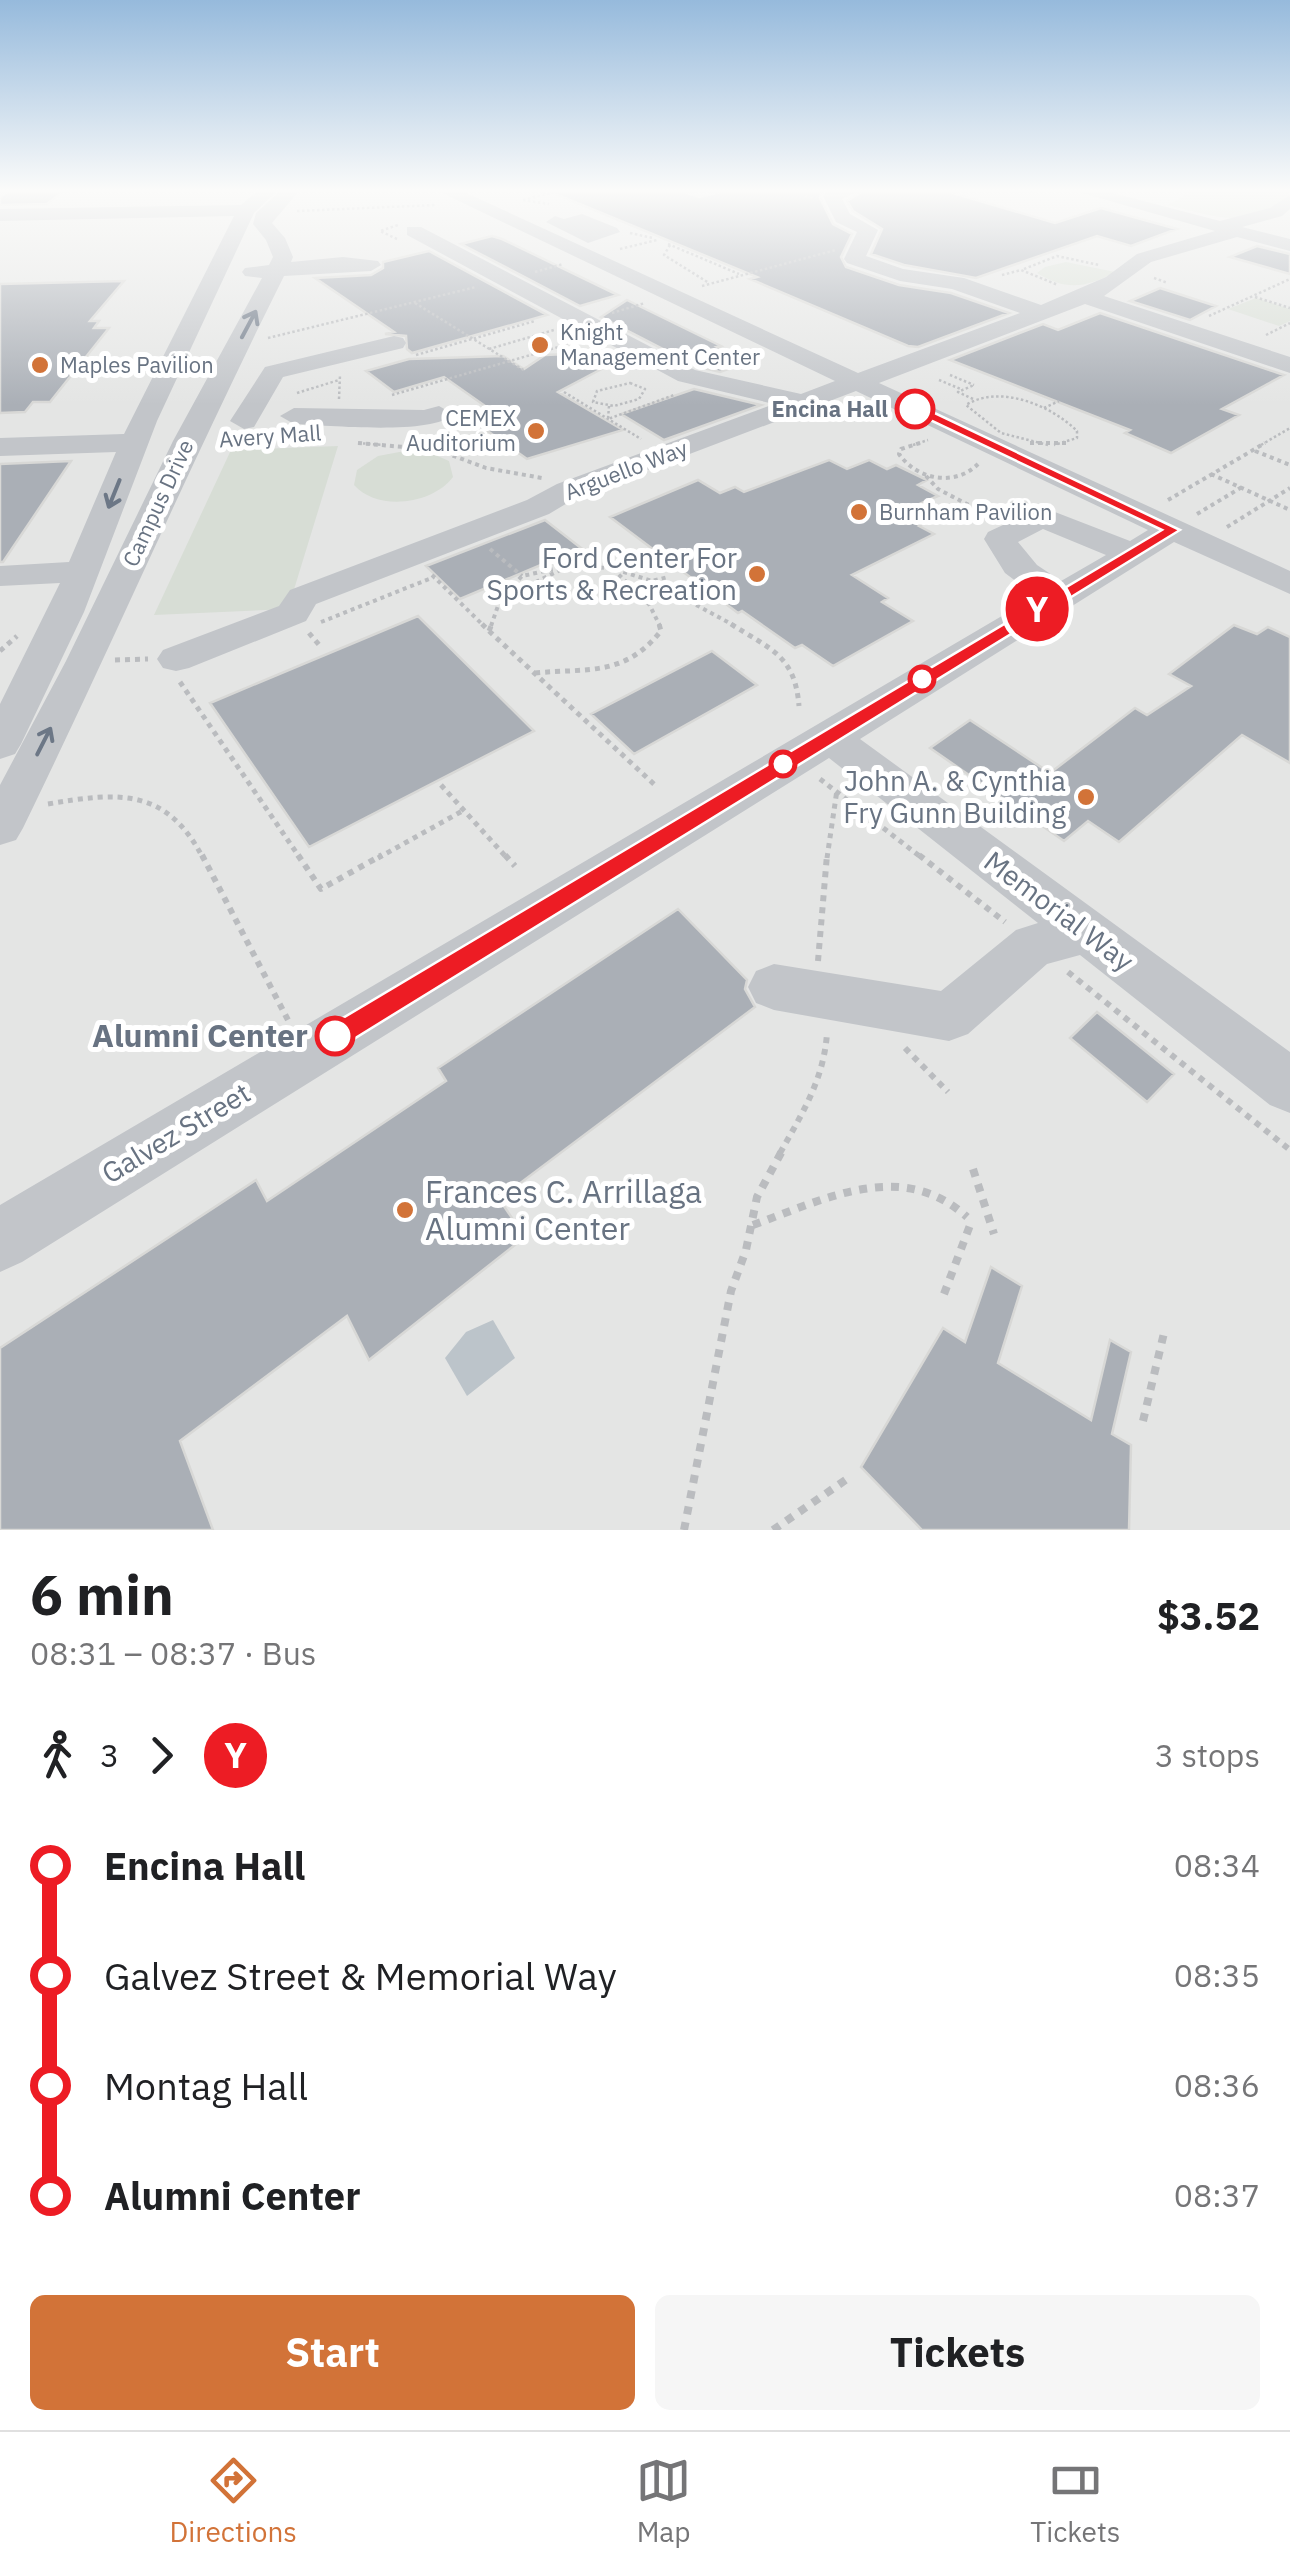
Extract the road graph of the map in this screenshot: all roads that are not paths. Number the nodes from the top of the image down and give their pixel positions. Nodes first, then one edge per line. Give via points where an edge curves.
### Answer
1 (222, 262) edge
2 (280, 262) edge
3 (473, 262) edge
4 (621, 262) edge
5 (863, 262) edge
6 (1141, 262) edge
7 (371, 266) dead end
8 (276, 271) junction
9 (216, 273) junction
10 (1085, 297) junction
11 (1041, 314) junction
12 (394, 343) dead end
13 (1290, 366) edge
14 (858, 382) junction
15 (801, 402) junction
16 (439, 414) dead end
17 (240, 428) junction
18 (338, 432) road end
19 (137, 438) junction
20 (0, 447) edge
21 (1167, 517) junction
22 (1130, 552) junction
23 (81, 572) junction
24 (0, 576) edge
25 (1290, 584) edge
26 (1061, 594) junction
27 (186, 666) road end
28 (815, 740) junction
29 (0, 744) edge
30 (0, 828) edge
31 (1073, 948) junction
32 (805, 982) road end
33 (1290, 1086) edge
34 (0, 1240) edge

1 - 9 street, Campus Drive
2 - 8 street
3 - 15 street via 687,376
4 - 14 street
5 - 11 street via 900,276 956,283
6 - 10 street, Arguello Way
7 - 8 street
8 - 9 street
17 -> 8 street, Campus Drive
9 - 19 street, Campus Drive
10 - 11 street, Arguello Way
10 - 13 street
11 - 14 street, Arguello Way
12 - 17 street via 282,368 268,377
14 - 15 street, Arguello Way
14 - 21 street
15 - 27 street, Arguello Way via 471,533 423,566 302,598 293,614
16 - 17 street
17 - 18 street, Avery Mall
17 - 19 street, Avery Mall
30 -> 17 street, Campus Drive via 85,661
19 - 20 street, Avery Mall
19 -> 23 street, Campus Drive
21 - 22 street, Galvez Street
21 - 25 street
22 - 26 street, Galvez Street
22 - 26 street via 1042,517 993,527 1027,577
23 - 24 street
23 - 29 street, Campus Drive
26 - 28 street, Galvez Street
28 - 31 street, Memorial Way
28 - 34 street, Galvez Street
31 - 32 street via 1061,941 1034,945 950,1017
31 - 33 street, Memorial Way

